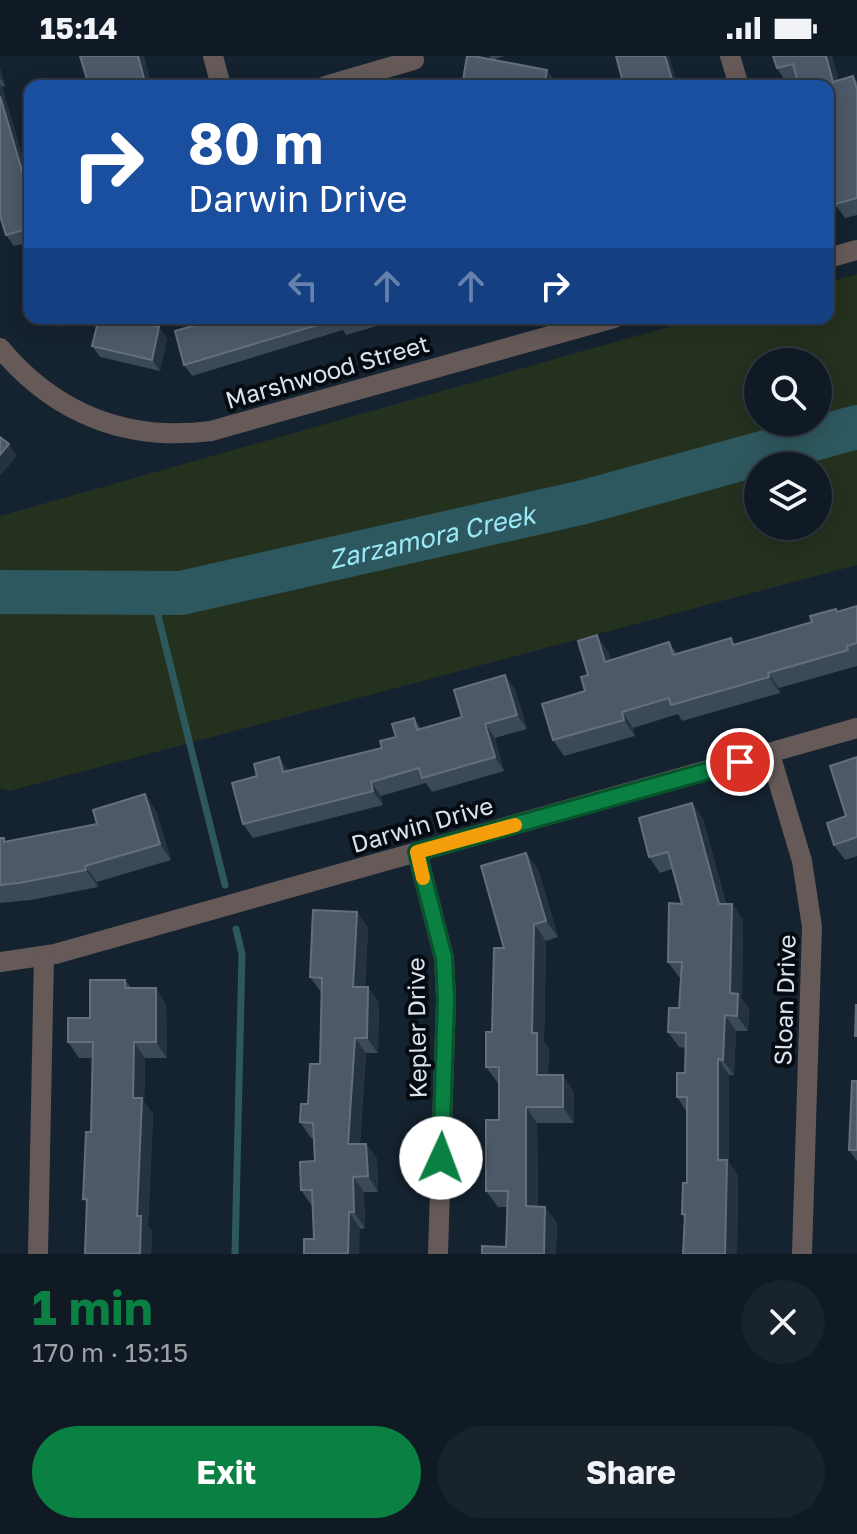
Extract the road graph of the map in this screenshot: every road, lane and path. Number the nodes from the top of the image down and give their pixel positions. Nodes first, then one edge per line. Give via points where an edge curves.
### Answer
1 (213, 56) edge
2 (730, 56) edge
3 (414, 58) edge
4 (219, 80) edge
5 (344, 80) edge
6 (737, 80) edge
7 (857, 250) edge
8 (834, 256) edge
9 (593, 324) edge
10 (0, 348) edge
11 (857, 728) edge
12 (770, 754) junction
13 (417, 852) junction
14 (44, 956) junction
15 (0, 962) edge
16 (38, 1254) edge
17 (438, 1254) edge
18 (802, 1254) edge

1 - 4 street
2 - 6 street
3 - 5 street
7 - 8 street
9 - 10 street, Marshwood Street via 211,431 165,434 97,419 45,394
11 - 12 street, Darwin Drive
12 - 13 street, Darwin Drive
12 - 18 street, Sloan Drive via 802,861 812,927
13 - 14 street, Darwin Drive
13 - 17 street, Kepler Drive via 445,971
14 - 15 street, Darwin Drive
14 - 16 street

